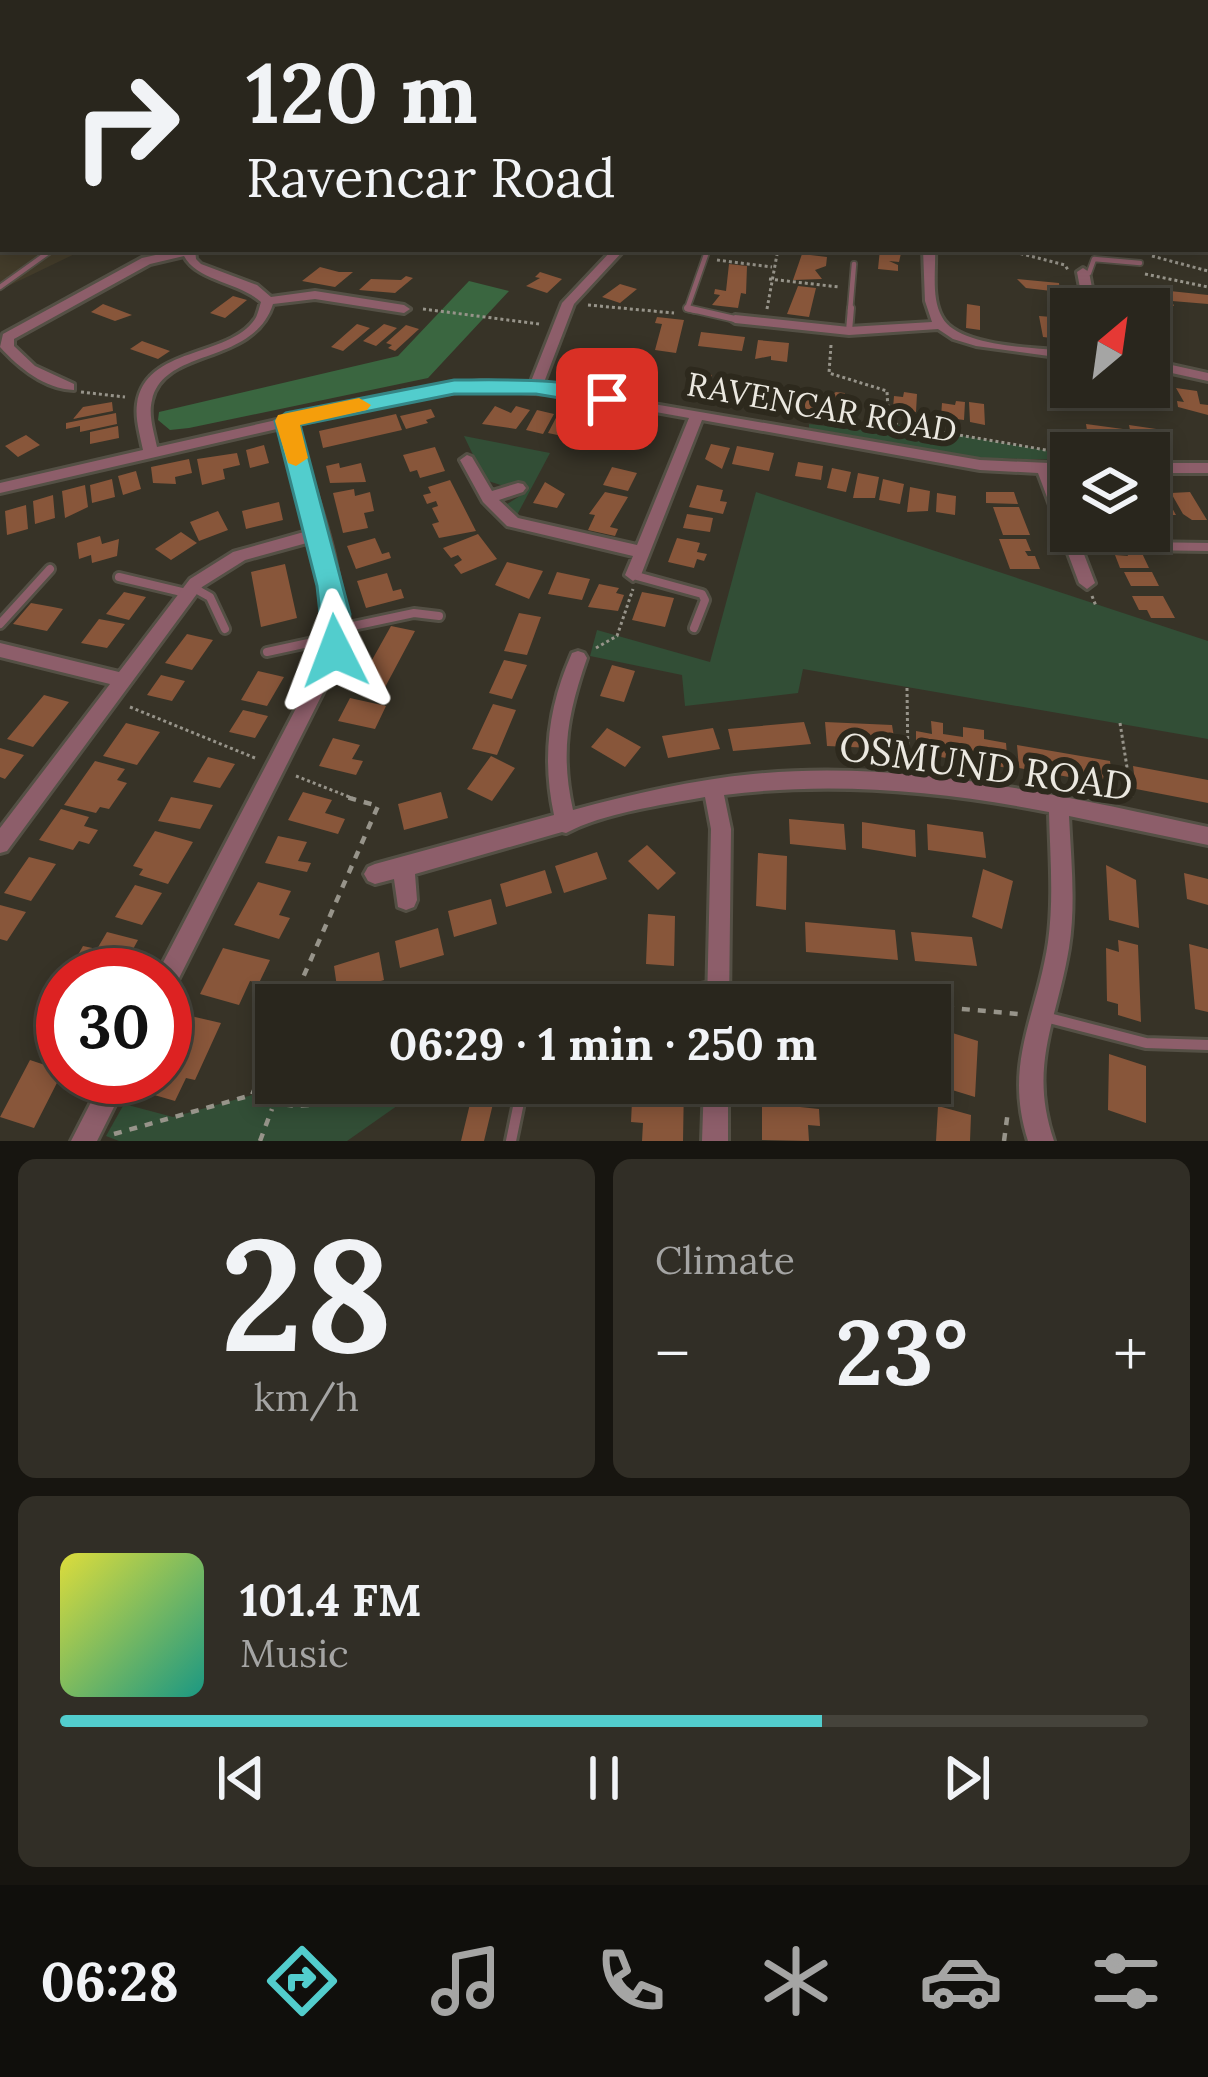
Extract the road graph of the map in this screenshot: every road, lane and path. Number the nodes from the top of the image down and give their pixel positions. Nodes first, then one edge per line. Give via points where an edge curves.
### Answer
1 (49, 252) edge
2 (184, 252) edge
3 (189, 252) edge
4 (616, 252) edge
5 (707, 252) edge
6 (777, 252) edge
7 (928, 252) edge
8 (1015, 252) edge
9 (1139, 253) dead end
10 (704, 259) junction
11 (1140, 263) dead end
12 (854, 264) dead end
13 (1152, 265) dead end
14 (772, 267) junction
15 (1208, 271) edge
16 (1084, 272) junction
17 (1136, 273) dead end
18 (1165, 278) junction
19 (769, 279) junction
20 (0, 287) edge
21 (1208, 287) edge
22 (1087, 288) edge
23 (852, 289) junction
24 (268, 301) junction
25 (568, 303) junction
26 (404, 309) joint
27 (692, 313) junction
28 (734, 319) joint
29 (765, 322) junction
30 (941, 325) junction
31 (557, 327) junction
32 (832, 330) junction
33 (849, 331) junction
34 (3, 342) edge
35 (1050, 352) edge
36 (1170, 369) edge
37 (1208, 377) edge
38 (68, 387) joint
39 (536, 387) junction
40 (145, 397) junction
41 (697, 416) junction
42 (286, 421) junction
43 (889, 423) junction
44 (891, 450) junction
45 (150, 451) junction
46 (1050, 451) edge
47 (467, 460) dead end
48 (1208, 468) edge
49 (1044, 469) junction
50 (1050, 469) edge
51 (1170, 469) edge
52 (1050, 485) edge
53 (0, 488) edge
54 (518, 488) dead end
55 (488, 498) junction
56 (316, 534) junction
57 (1170, 546) edge
58 (1208, 547) edge
59 (642, 552) junction
60 (1075, 552) edge
61 (50, 569) dead end
62 (633, 575) junction
63 (119, 577) dead end
64 (1088, 584) dead end
65 (189, 590) junction
66 (439, 616) dead end
67 (0, 624) edge
68 (694, 628) dead end
69 (225, 629) dead end
70 (337, 633) junction
71 (0, 650) edge
72 (267, 652) dead end
73 (578, 658) joint
74 (124, 680) junction
75 (907, 688) dead end
76 (109, 699) junction
77 (1120, 724) dead end
78 (275, 766) junction
79 (908, 784) junction
80 (713, 788) junction
81 (1059, 807) junction
82 (1135, 821) junction
83 (566, 824) junction
84 (1208, 836) edge
85 (0, 844) edge
86 (404, 867) junction
87 (375, 874) dead end
88 (406, 899) dead end
89 (182, 948) edge
90 (300, 984) edge
91 (718, 984) edge
92 (951, 1007) edge
93 (1040, 1016) junction
94 (1208, 1045) edge
95 (255, 1088) edge
96 (252, 1095) junction
97 (107, 1104) edge
98 (327, 1104) edge
99 (519, 1104) edge
100 (716, 1104) edge
101 (274, 1105) junction
102 (95, 1138) edge
103 (260, 1141) edge
104 (511, 1141) edge
105 (715, 1141) edge
106 (1041, 1141) edge

1 - 20 lane
2 - 34 street via 146,261
3 - 24 street via 197,267
4 - 25 street
5 - 10 lane
6 - 14 path
7 - 30 street
8 - 16 path
9 - 15 path
10 - 14 path
10 - 27 lane via 687,304
11 - 16 lane via 1094,259
12 - 23 lane
13 - 18 path
14 - 19 path
16 - 22 street
17 - 18 path
18 - 21 path
19 - 23 path
19 - 29 path
23 - 33 lane
24 - 26 street via 315,295 376,311
24 - 40 street via 248,333 172,369
25 - 27 path
25 - 31 street
26 - 31 path
27 - 28 lane
28 - 29 street
29 - 32 street
30 - 33 street
30 - 35 street via 976,343
31 - 39 street
32 - 33 street
32 - 43 path via 829,373 887,391
34 - 38 street
36 - 37 street
38 - 40 path via 94,398
39 - 41 street, RAVENCAR ROAD
39 - 42 street, RAVENCAR ROAD via 454,387
40 - 45 street
41 - 44 street, RAVENCAR ROAD
41 - 59 street
42 - 45 street, RAVENCAR ROAD
42 - 56 street
43 - 44 path
43 - 46 path
44 - 49 street, RAVENCAR ROAD
45 - 53 street, RAVENCAR ROAD
47 - 55 street
48 - 51 street
49 - 50 street, RAVENCAR ROAD
49 - 52 street
54 - 55 street
55 - 59 street via 528,528
56 - 65 street via 222,563
56 - 70 street
57 - 58 lane
59 - 62 street
60 - 64 street
61 - 67 lane
62 - 68 lane via 701,594
62 - 73 path via 617,636
63 - 65 lane
65 - 69 lane via 210,597
65 - 74 street
66 - 70 lane via 393,616
70 - 72 lane
70 - 78 street via 319,687
71 - 74 street
73 - 83 street via 555,732 553,766
74 - 76 street
75 - 79 path
76 - 78 path
76 - 85 street
77 - 82 path
78 - 89 street
78 - 90 path via 378,806
79 - 80 street, OSMUND ROAD via 812,779
79 - 81 street, OSMUND ROAD
80 - 83 street, OSMUND ROAD
80 - 91 street via 721,829
81 - 82 street, OSMUND ROAD
81 - 93 street via 1062,909
82 - 84 street, OSMUND ROAD
83 - 86 street, OSMUND ROAD
86 - 87 street, OSMUND ROAD
86 - 88 street
92 - 93 path
93 - 94 lane via 1151,1044
93 - 106 street via 1027,1078
95 - 96 path
96 - 101 path
96 - 102 path
97 - 102 street
98 - 101 path via 293,1112
99 - 104 lane
100 - 105 street
101 - 103 path

